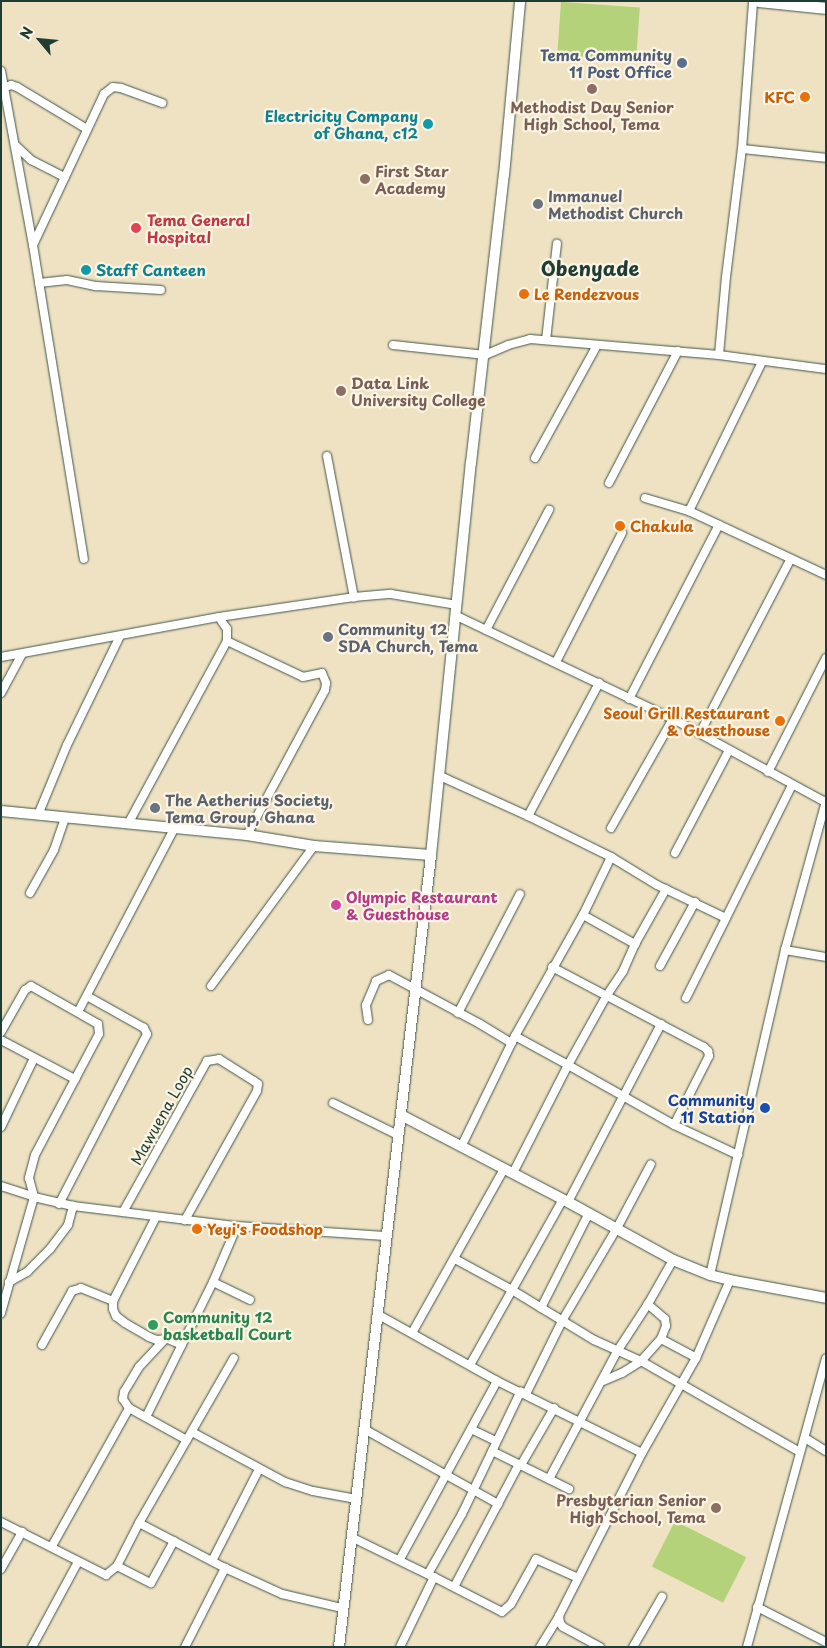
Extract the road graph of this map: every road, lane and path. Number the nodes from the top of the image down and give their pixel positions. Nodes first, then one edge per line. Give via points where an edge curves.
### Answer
1 (520, 1) edge
2 (753, 1) edge
3 (759, 1) edge
4 (826, 8) edge
5 (1, 71) edge
6 (2, 88) edge
7 (162, 103) dead end
8 (88, 129) junction
9 (14, 145) junction
10 (742, 149) junction
11 (826, 158) edge
12 (65, 177) junction
13 (557, 244) dead end
14 (33, 245) junction
15 (39, 284) junction
16 (161, 290) dead end
17 (546, 340) junction
18 (393, 345) dead end
19 (597, 345) junction
20 (678, 351) junction
21 (485, 355) junction
22 (719, 355) junction
23 (762, 362) junction
24 (826, 369) edge
25 (327, 456) dead end
26 (535, 458) dead end
27 (608, 483) dead end
28 (644, 498) dead end
29 (549, 510) dead end
30 (689, 511) junction
31 (719, 525) junction
32 (622, 533) dead end
33 (84, 559) dead end
34 (790, 560) junction
35 (826, 575) edge
36 (354, 597) junction
37 (457, 605) junction
38 (457, 616) junction
39 (219, 617) junction
40 (486, 630) junction
41 (120, 636) junction
42 (227, 641) junction
43 (22, 654) junction
44 (1, 657) edge
45 (826, 658) edge
46 (556, 662) junction
47 (600, 683) junction
48 (1, 693) edge
49 (629, 699) junction
50 (673, 719) junction
51 (700, 733) junction
52 (729, 750) junction
53 (768, 772) junction
54 (440, 776) junction
55 (792, 785) junction
56 (826, 801) edge
57 (1, 811) edge
58 (38, 815) junction
59 (528, 816) junction
60 (65, 818) junction
61 (128, 824) junction
62 (612, 828) dead end
63 (174, 829) junction
64 (247, 835) junction
65 (314, 846) junction
66 (675, 853) dead end
67 (431, 855) junction
68 (611, 857) junction
69 (666, 889) junction
70 (30, 893) dead end
71 (520, 894) dead end
72 (695, 902) junction
73 (583, 915) junction
74 (726, 918) junction
75 (635, 944) junction
76 (785, 950) junction
77 (826, 957) edge
78 (660, 966) dead end
79 (552, 967) junction
80 (210, 986) dead end
81 (415, 990) junction
82 (607, 995) junction
83 (87, 996) junction
84 (686, 998) dead end
85 (78, 1012) junction
86 (458, 1012) junction
87 (368, 1020) dead end
88 (660, 1024) junction
89 (1, 1032) edge
90 (1, 1040) edge
91 (513, 1040) junction
92 (34, 1058) junction
93 (568, 1066) junction
94 (74, 1079) junction
95 (622, 1096) junction
96 (333, 1103) dead end
97 (401, 1115) junction
98 (674, 1125) junction
99 (1, 1127) edge
100 (398, 1135) junction
101 (462, 1146) junction
102 (738, 1156) junction
103 (651, 1164) dead end
104 (509, 1171) junction
105 (1, 1186) edge
106 (34, 1197) junction
107 (565, 1200) junction
108 (59, 1204) junction
109 (73, 1206) junction
110 (123, 1212) junction
111 (589, 1213) junction
112 (156, 1217) junction
113 (184, 1220) junction
114 (237, 1226) junction
115 (617, 1228) junction
116 (386, 1236) junction
117 (455, 1260) junction
118 (673, 1260) junction
119 (710, 1275) junction
120 (730, 1280) junction
121 (9, 1282) junction
122 (213, 1282) junction
123 (512, 1290) junction
124 (826, 1298) edge
125 (250, 1300) dead end
126 (113, 1302) junction
127 (648, 1304) junction
128 (541, 1308) junction
129 (1, 1312) edge
130 (377, 1314) junction
131 (562, 1321) junction
132 (412, 1333) junction
133 (661, 1339) junction
134 (164, 1340) junction
135 (42, 1345) dead end
136 (182, 1345) junction
137 (618, 1350) junction
138 (234, 1358) dead end
139 (696, 1358) junction
140 (826, 1359) edge
141 (641, 1361) junction
142 (470, 1365) junction
143 (497, 1381) junction
144 (603, 1381) junction
145 (680, 1383) junction
146 (523, 1393) junction
147 (129, 1408) junction
148 (554, 1408) junction
149 (146, 1417) junction
150 (581, 1422) junction
151 (364, 1429) junction
152 (471, 1429) junction
153 (192, 1432) junction
154 (805, 1438) junction
155 (187, 1440) junction
156 (496, 1441) junction
157 (826, 1450) edge
158 (492, 1451) junction
159 (800, 1452) junction
160 (642, 1453) junction
161 (520, 1465) junction
162 (259, 1469) junction
163 (445, 1476) junction
164 (549, 1479) junction
165 (473, 1489) junction
166 (569, 1489) dead end
167 (356, 1499) junction
168 (498, 1504) junction
169 (1, 1522) edge
170 (140, 1523) junction
171 (22, 1532) junction
172 (351, 1537) junction
173 (174, 1541) junction
174 (52, 1546) junction
175 (400, 1559) junction
176 (212, 1561) junction
177 (78, 1562) junction
178 (117, 1566) junction
179 (225, 1568) junction
180 (1, 1569) edge
181 (431, 1576) junction
182 (578, 1578) junction
183 (454, 1588) junction
184 (662, 1597) dead end
185 (757, 1607) junction
186 (342, 1608) junction
187 (559, 1616) junction
188 (826, 1642) edge
189 (32, 1647) edge
190 (185, 1647) edge
191 (339, 1647) edge
192 (400, 1647) edge
193 (540, 1647) edge
194 (600, 1647) edge
195 (633, 1647) edge
196 (747, 1647) edge

1 - 21 street
2 - 10 street
3 - 4 main road
5 - 6 street
6 - 8 street via 17,87
6 - 9 street
7 - 8 street via 113,87 104,94
8 - 12 street
9 - 12 street via 31,160
9 - 14 street
10 - 11 street
10 - 22 street
12 - 14 street
13 - 17 street
14 - 15 street
15 - 16 street via 67,280 96,286
15 - 33 street
17 - 19 street
17 - 21 street via 524,340
18 - 21 street
19 - 20 street
19 - 26 street
20 - 22 street
20 - 27 street
21 - 37 street
22 - 23 street
23 - 24 street
23 - 30 street
25 - 36 street
28 - 30 street
29 - 40 street
30 - 31 street
31 - 34 street
31 - 49 street
32 - 46 street
34 - 35 street
34 - 51 street
36 - 37 street via 391,594
36 - 39 street
37 - 38 street
38 - 40 street
38 - 54 street
39 - 41 street
39 - 42 street via 227,629
40 - 46 street
41 - 43 street
41 - 58 street via 67,745
42 - 61 street
42 - 64 street via 303,677 322,672 326,683
43 - 44 street
43 - 48 street
45 - 53 street
46 - 47 street
47 - 49 street
47 - 59 street
49 - 50 street
50 - 51 street
50 - 62 street
51 - 52 street
52 - 53 street
52 - 66 street
53 - 55 street
54 - 59 street
54 - 67 street
55 - 56 street
55 - 74 street
56 - 76 street
57 - 58 street
58 - 60 street
59 - 68 street
60 - 61 street
60 - 70 street via 54,850
61 - 63 street
63 - 64 street
63 - 83 street
64 - 65 street
65 - 67 street
65 - 80 street
67 - 81 street
68 - 69 street
68 - 73 street
69 - 72 street
69 - 75 street
71 - 86 street
72 - 74 street
72 - 78 street
73 - 75 street
73 - 79 street
74 - 84 street
75 - 82 street
76 - 77 street
76 - 102 street
79 - 82 street
79 - 91 street
81 - 86 street
81 - 87 street via 389,975 376,981 366,1005
81 - 97 street
82 - 88 street
82 - 93 street
83 - 85 street
83 - 108 street via 144,1028 147,1034
85 - 89 street via 31,986 25,990
85 - 94 street via 98,1024 99,1034
86 - 91 street
88 - 95 street
88 - 98 street via 704,1046 709,1056
90 - 92 street
91 - 93 street
91 - 101 street
92 - 94 street
92 - 99 street
93 - 95 street
93 - 104 street
94 - 106 street via 35,1154 29,1178
95 - 98 street
95 - 107 street
96 - 100 street
97 - 100 street
97 - 101 street
98 - 102 street
100 - 116 street
101 - 104 street
102 - 119 street
103 - 115 street
104 - 107 street
104 - 117 street
105 - 106 street
106 - 108 street
106 - 121 street
107 - 111 street
107 - 123 street
108 - 109 street
109 - 110 street
109 - 121 street via 68,1225 50,1249 27,1272
110 - 112 street
110 - 113 street, Mawuena Loop via 207,1061 219,1059 254,1080 258,1084 257,1091
111 - 115 street
111 - 128 street
112 - 113 street
112 - 126 street
113 - 114 street
114 - 116 street
114 - 122 street
115 - 118 street
115 - 131 street
116 - 130 street
117 - 123 street
117 - 132 street
118 - 119 street
118 - 127 street
119 - 120 street
120 - 124 street
120 - 139 street
121 - 129 street
122 - 125 street
122 - 136 street
123 - 128 street
123 - 142 street
126 - 134 street via 116,1316 125,1323 150,1337
126 - 135 street via 82,1288 72,1291
127 - 133 street via 665,1318
127 - 137 street
128 - 131 street
130 - 132 street
130 - 151 street
131 - 137 street
131 - 146 street
132 - 142 street
133 - 139 street
133 - 141 street
134 - 136 street
134 - 147 street via 139,1367 124,1392 123,1399
136 - 149 street
137 - 141 street
137 - 144 street
138 - 153 street
139 - 145 street
140 - 154 street
141 - 144 street
141 - 145 street
142 - 143 street
143 - 146 street
143 - 152 street
144 - 150 street
145 - 159 street
145 - 160 street
146 - 148 street
146 - 156 street
147 - 149 street
147 - 174 street
148 - 150 street
148 - 161 street
149 - 155 street
150 - 160 street
150 - 164 street
151 - 163 street
151 - 167 street
152 - 156 street
152 - 163 street
153 - 155 street
153 - 162 street
154 - 157 street
154 - 159 street
155 - 170 street
156 - 158 street
158 - 161 street
158 - 165 street
159 - 185 street
160 - 182 street
161 - 164 street
161 - 168 street
162 - 167 street via 313,1491
162 - 176 street
163 - 165 street
163 - 175 street
164 - 166 street
165 - 168 street
165 - 181 street
167 - 172 street
168 - 183 street
169 - 171 street
170 - 173 street
170 - 178 street
171 - 174 street
171 - 180 street
172 - 175 street
172 - 186 street
173 - 176 street
173 - 178 street via 151,1583
174 - 177 street
175 - 181 street
176 - 179 street
177 - 178 street via 106,1575
177 - 189 street
179 - 186 street via 282,1594
179 - 190 street
181 - 183 street
181 - 192 street
182 - 183 street via 536,1560 512,1604 502,1612
182 - 187 street
184 - 195 street
185 - 188 street
185 - 196 street
186 - 191 street
187 - 193 street
187 - 194 street via 564,1627

